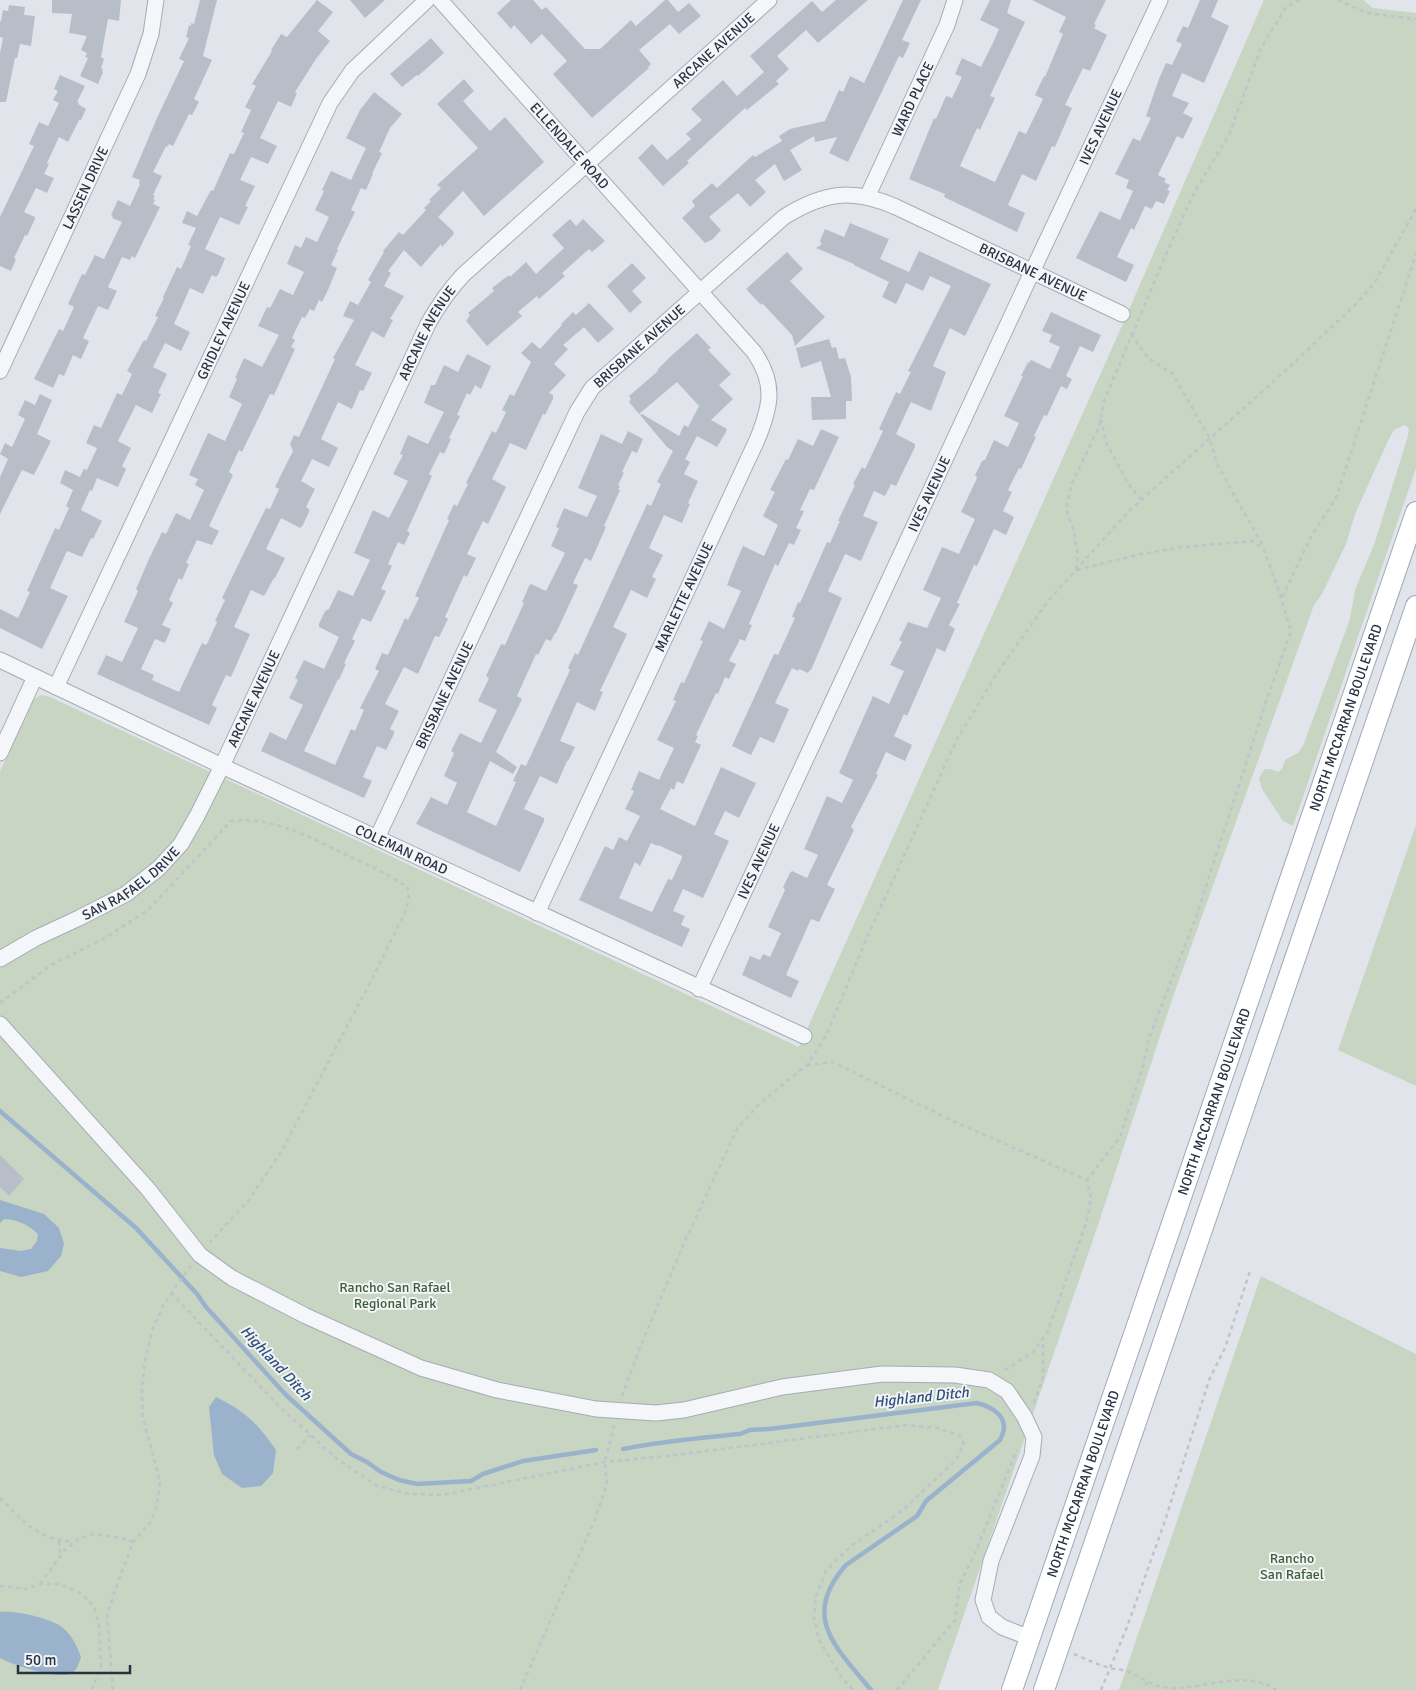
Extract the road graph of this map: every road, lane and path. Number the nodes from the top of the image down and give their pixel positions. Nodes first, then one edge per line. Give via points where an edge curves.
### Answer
1 (156, 0) edge
2 (427, 0) edge
3 (440, 0) edge
4 (769, 0) edge
5 (955, 0) edge
6 (1160, 0) edge
7 (1300, 0) edge
8 (1338, 0) edge
9 (1416, 19) edge
10 (587, 164) junction
11 (867, 197) junction
12 (1416, 209) edge
13 (1416, 254) edge
14 (1032, 272) junction
15 (700, 290) junction
16 (1122, 314) dead end
17 (1131, 334) junction
18 (0, 371) edge
19 (1101, 417) junction
20 (1210, 439) junction
21 (1142, 500) junction
22 (1416, 512) edge
23 (1264, 550) junction
24 (1076, 570) junction
25 (1281, 598) junction
26 (1386, 599) junction
27 (1416, 607) edge
28 (0, 660) edge
29 (35, 677) junction
30 (56, 687) junction
31 (0, 753) edge
32 (222, 766) junction
33 (377, 838) junction
34 (537, 913) junction
35 (0, 959) edge
36 (699, 989) junction
37 (0, 1003) edge
38 (0, 1024) edge
39 (804, 1036) dead end
40 (807, 1065) junction
41 (1087, 1180) junction
42 (200, 1255) junction
43 (1250, 1271) dead end
44 (184, 1275) dead end
45 (171, 1293) junction
46 (1043, 1338) junction
47 (989, 1380) junction
48 (617, 1410) junction
49 (1026, 1421) junction
50 (310, 1434) junction
51 (297, 1449) dead end
52 (1017, 1449) dead end
53 (605, 1462) junction
54 (0, 1498) edge
55 (59, 1541) junction
56 (74, 1542) junction
57 (133, 1542) junction
58 (60, 1556) junction
59 (40, 1584) junction
60 (0, 1586) edge
61 (1030, 1638) junction
62 (1058, 1648) junction
63 (1110, 1668) junction
64 (1146, 1682) junction
65 (92, 1690) edge
66 (113, 1690) edge
67 (520, 1690) edge
68 (853, 1690) edge
69 (897, 1690) edge
70 (1012, 1690) edge
71 (1044, 1690) edge
72 (1101, 1690) edge
73 (1147, 1690) edge
74 (1276, 1690) edge

1 - 18 street, LASSEN DRIVE via 151,34 138,74
2 - 30 street, GRIDLEY AVENUE via 352,71 330,103
3 - 10 street, ELLENDALE ROAD
4 - 10 street, ARCANE AVENUE
5 - 11 street, WARD PLACE via 947,25
6 - 14 street, IVES AVENUE
7 - 17 path via 1286,7 1261,48 1229,135 1196,192
8 - 9 path via 1367,13
10 - 15 street, ELLENDALE ROAD
10 - 32 street, ARCANE AVENUE via 463,275 439,305
11 - 14 street, BRISBANE AVENUE via 896,207
11 - 15 street, BRISBANE AVENUE via 836,196 802,206 773,225
12 - 20 path via 1375,282 1356,304
13 - 25 path via 1336,498 1312,535
14 - 16 street, BRISBANE AVENUE
14 - 36 street, IVES AVENUE
15 - 33 street, BRISBANE AVENUE via 602,378 576,412
15 - 34 street, MARLETTE AVENUE via 761,361 768,382 769,405 757,440
17 - 19 path via 1104,401
17 - 20 path via 1148,358 1173,374
19 - 21 path via 1106,443 1131,488
19 - 24 path via 1072,483 1066,508 1078,555
20 - 21 path
20 - 23 path via 1217,464
21 - 24 path
22 - 26 main road, NORTH MCCARRAN BOULEVARD
23 - 24 path via 1254,541 1183,547
23 - 25 path
24 - 40 path via 1048,601 1000,668 956,741 826,1036
25 - 41 path via 1291,631 1196,917 1149,1038 1120,1137
26 - 27 main road
26 - 61 main road, NORTH MCCARRAN BOULEVARD
27 - 62 main road
28 - 29 street, COLEMAN ROAD
29 - 30 street, COLEMAN ROAD
29 - 31 street
30 - 32 street, COLEMAN ROAD
32 - 33 street, COLEMAN ROAD
32 - 35 street, SAN RAFAEL DRIVE via 181,844 159,868 126,894
33 - 34 street, COLEMAN ROAD
34 - 36 street, COLEMAN ROAD
36 - 39 street, COLEMAN ROAD
37 - 42 path via 51,965 104,939 148,910 231,821 248,819 277,824 304,834 408,888 405,912 282,1150 249,1200
38 - 42 street via 148,1189
40 - 41 path via 834,1062 953,1121
40 - 48 path via 760,1104 736,1129 639,1350
41 - 46 path via 1091,1198 1087,1220 1055,1313
42 - 48 street via 232,1278 420,1368 497,1390
43 - 63 path via 1225,1348 1209,1380 1128,1627
44 - 45 path
45 - 50 path
45 - 57 path via 152,1331 142,1390 143,1419 160,1481 157,1506 150,1522
46 - 47 path via 1033,1352
46 - 49 path via 1043,1376
47 - 48 street via 954,1375 882,1374 782,1387 684,1410 656,1413
47 - 49 street via 1007,1391
48 - 53 path
49 - 61 street via 1034,1437 1032,1456 991,1561 983,1600 989,1617 1002,1627
50 - 51 path
50 - 53 path via 337,1459 377,1486 408,1494 443,1494
52 - 69 path via 960,1583 955,1620
53 - 67 path via 607,1484 595,1519
53 - 68 path via 907,1424 959,1435 964,1444 956,1460 902,1511 851,1546 826,1571 816,1596 814,1618 819,1640
54 - 55 path via 26,1525
55 - 56 path
55 - 58 path
56 - 57 path via 93,1534
56 - 58 path
57 - 66 path via 107,1616
58 - 59 path
59 - 60 path via 25,1589
59 - 65 path via 60,1584 82,1594 94,1607 99,1625 101,1666
61 - 62 main road
61 - 70 main road, NORTH MCCARRAN BOULEVARD
62 - 63 path
62 - 71 main road
63 - 64 path via 1126,1670
63 - 72 path
64 - 73 path
64 - 74 path via 1170,1688 1245,1681

